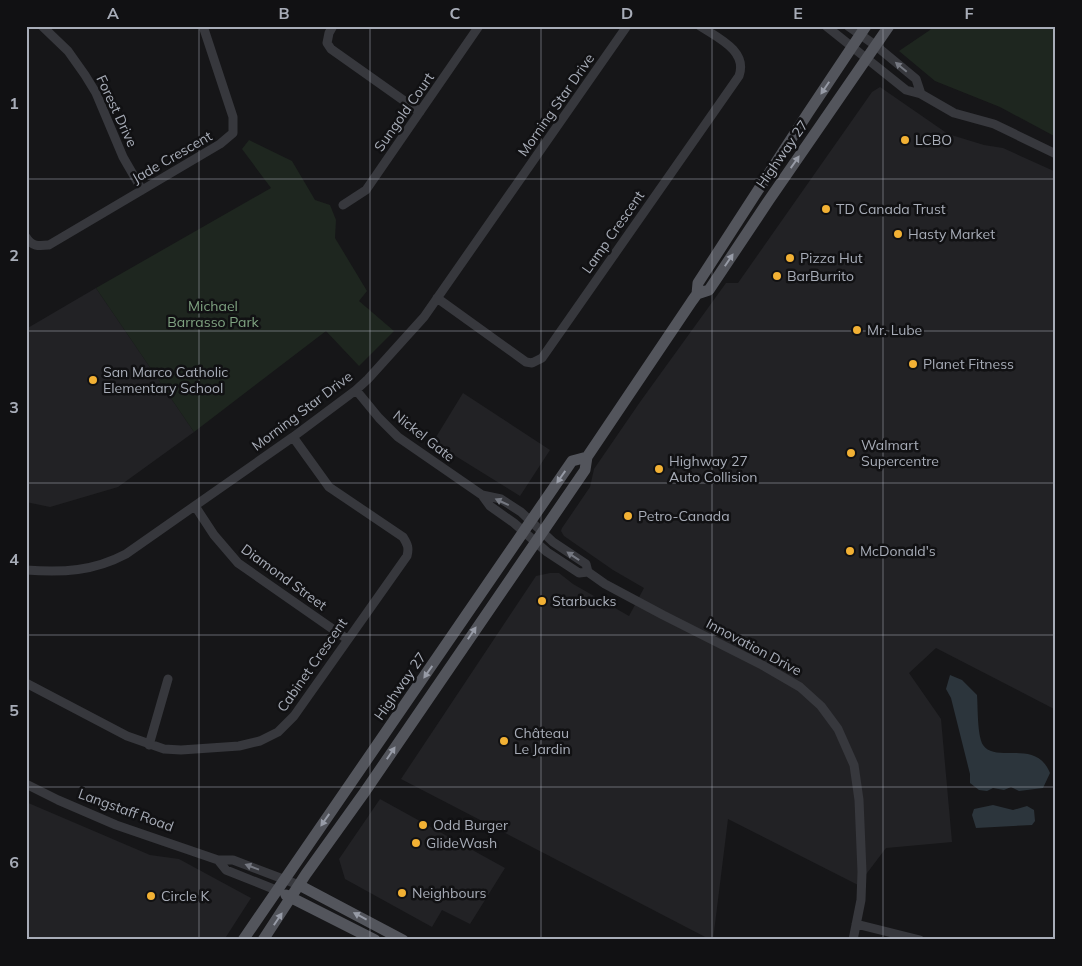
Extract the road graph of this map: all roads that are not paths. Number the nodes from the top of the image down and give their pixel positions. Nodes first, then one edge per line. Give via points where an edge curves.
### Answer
1 (42, 26) edge
2 (204, 26) edge
3 (333, 26) edge
4 (479, 26) edge
5 (627, 26) edge
6 (700, 26) edge
7 (826, 26) edge
8 (848, 26) edge
9 (889, 26) edge
10 (863, 31) edge
11 (875, 45) junction
12 (852, 47) junction
13 (866, 59) junction
14 (921, 94) junction
15 (420, 112) junction
16 (1056, 154) edge
17 (142, 190) junction
18 (343, 205) dead end
19 (26, 237) edge
20 (697, 294) junction
21 (437, 298) junction
22 (356, 390) junction
23 (292, 436) junction
24 (587, 457) junction
25 (195, 506) junction
26 (527, 526) junction
27 (539, 537) junction
28 (26, 570) edge
29 (347, 639) junction
30 (168, 679) dead end
31 (26, 682) edge
32 (149, 745) junction
33 (26, 784) edge
34 (218, 860) junction
35 (284, 879) junction
36 (299, 885) junction
37 (276, 890) junction
38 (292, 898) junction
39 (856, 924) junction
40 (242, 940) edge
41 (263, 940) edge
42 (375, 940) edge
43 (403, 940) edge
44 (853, 940) edge
45 (920, 940) edge

1 - 17 street, Forest Drive via 68,51 96,93 123,157
2 - 17 street, Jade Crescent via 232,117 233,133
3 - 15 street via 327,43 331,49
4 - 15 street, Sungold Court
5 - 21 street, Morning Star Drive
6 - 21 street, Lamp Crescent via 739,56 739,76 542,358 526,362
7 - 12 street
8 - 10 street
9 - 11 main road, Highway 27
10 - 11 street
10 - 12 main road, Highway 27
11 - 13 main road, Highway 27
14 -> 11 street via 916,80
12 - 13 street
12 -> 20 main road, Highway 27 via 698,282
13 - 14 street via 906,90
20 -> 13 main road, Highway 27 via 709,290
14 - 16 street via 954,114 994,124
15 - 18 street, Sungold Court via 366,190
17 - 19 street, Jade Crescent via 49,245 38,246
20 - 24 main road, Highway 27
21 - 22 street, Morning Star Drive via 411,333
22 - 23 street, Morning Star Drive
22 - 26 street, Nickel Gate via 398,437 482,495 501,499 521,512
23 - 25 street, Morning Star Drive
23 - 29 street, Cabinet Crescent via 329,487 403,537 408,544 406,556
24 -> 26 main road, Highway 27 via 572,461
24 - 27 main road, Highway 27 via 584,470
25 - 28 street, Morning Star Drive via 134,549 104,564 63,572
25 - 29 street, Diamond Street via 238,563
26 - 27 street, Innovation Drive
26 -> 35 main road, Highway 27
36 -> 27 main road, Highway 27
27 - 39 street, Innovation Drive via 548,552 579,573 588,572 605,584 769,669 800,687 821,706 838,729 854,765 862,872
29 - 32 street, Cabinet Crescent via 294,716 270,737 239,746 180,750
30 - 32 street
31 - 32 street, Cabinet Crescent
33 - 34 street, Langstaff Road via 116,825
35 -> 34 street, Langstaff Road via 233,860
34 - 37 street, Langstaff Road via 226,870
35 - 36 street, Langstaff Road
35 - 37 main road, Highway 27
36 - 38 main road, Highway 27
43 -> 36 main road, Langstaff Road
37 - 38 main road, Langstaff Road
37 - 40 main road, Highway 27
41 -> 38 main road, Highway 27
38 - 42 main road, Langstaff Road
39 - 44 street, Innovation Drive
39 - 45 street

